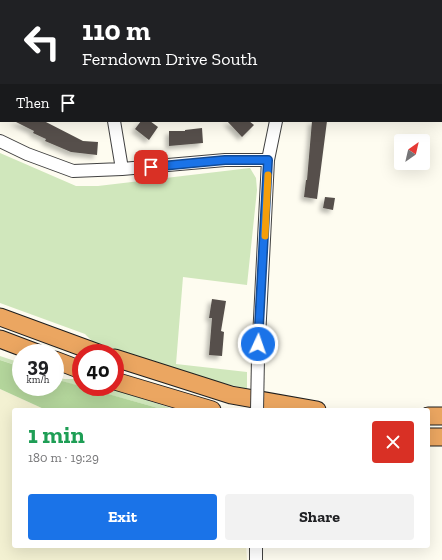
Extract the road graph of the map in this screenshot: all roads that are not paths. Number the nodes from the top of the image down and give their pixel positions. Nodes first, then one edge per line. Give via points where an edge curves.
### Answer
1 (114, 122) edge
2 (276, 122) edge
3 (0, 141) edge
4 (268, 160) junction
5 (122, 169) junction
6 (0, 317) edge
7 (0, 339) edge
8 (13, 344) edge
9 (74, 344) edge
10 (124, 361) edge
11 (124, 384) edge
12 (205, 408) edge
13 (257, 408) edge
14 (306, 408) edge
15 (430, 416) edge
16 (442, 416) edge
17 (430, 437) edge
18 (442, 437) edge
19 (256, 548) edge
20 (256, 560) edge

1 - 5 street
2 - 4 street
3 - 5 street via 73,171
4 - 5 street via 225,160
4 - 13 street, bridge
6 - 9 highway
7 - 8 highway
10 - 14 highway via 231,394
11 - 12 highway
15 - 16 highway
17 - 18 highway
19 - 20 street

